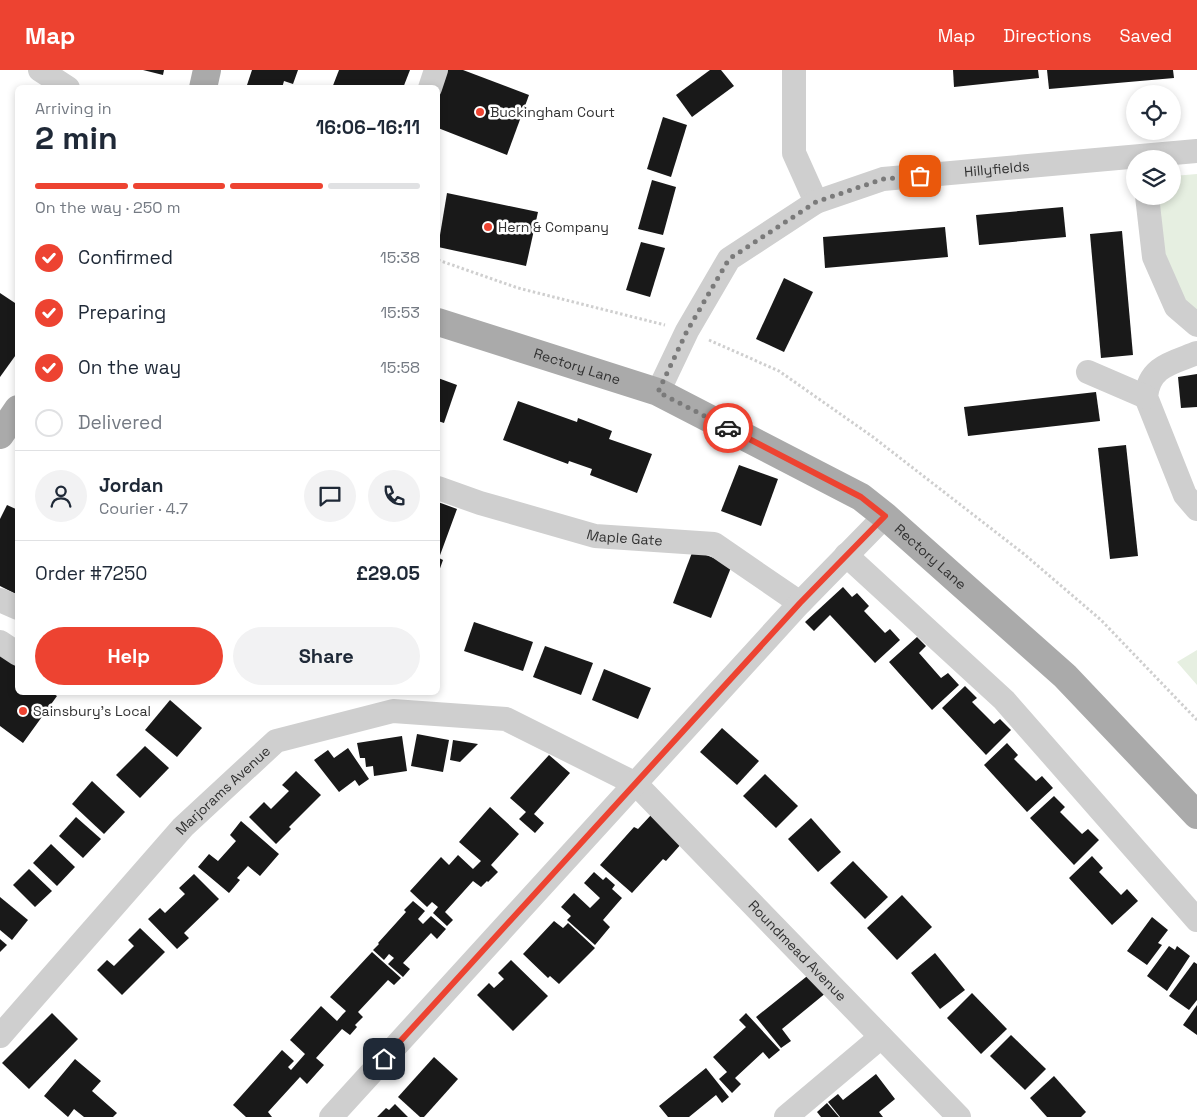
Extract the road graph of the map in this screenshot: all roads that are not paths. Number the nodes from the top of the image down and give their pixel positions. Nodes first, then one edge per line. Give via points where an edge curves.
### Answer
1 (40, 70) edge
2 (207, 70) edge
3 (436, 70) edge
4 (794, 70) edge
5 (63, 85) edge
6 (203, 85) edge
7 (431, 85) edge
8 (1197, 151) edge
9 (1181, 153) edge
10 (1126, 159) edge
11 (816, 202) junction
12 (1149, 205) edge
13 (440, 323) edge
14 (1197, 325) edge
15 (1197, 353) edge
16 (1088, 372) dead end
17 (658, 392) junction
18 (1146, 397) junction
19 (15, 412) edge
20 (0, 435) edge
21 (440, 489) edge
22 (1197, 508) edge
23 (885, 516) junction
24 (846, 555) junction
25 (0, 600) edge
26 (800, 603) junction
27 (15, 607) edge
28 (0, 642) edge
29 (15, 652) edge
30 (636, 784) junction
31 (1197, 816) edge
32 (1197, 920) edge
33 (0, 1036) edge
34 (881, 1037) junction
35 (332, 1117) edge
36 (786, 1117) edge
37 (959, 1117) edge

1 - 5 street
2 - 6 main road
3 - 7 street
4 - 11 street via 794,153
8 - 9 street, Hillyfields
10 - 11 street, Hillyfields via 883,179
11 - 17 street, Hillyfields via 729,259 687,331
12 - 14 street via 1154,257 1176,307
13 - 17 main road, Rectory Lane
15 - 18 street via 1158,369 1147,386
16 - 18 street
17 - 23 main road, Rectory Lane via 861,497
18 - 22 street via 1185,495
19 - 20 main road
21 - 26 street, Maple Gate via 595,536 714,544
23 - 24 street
23 - 31 main road, Rectory Lane via 1065,676
24 - 26 street
24 - 32 street via 1004,700
25 - 27 street
26 - 30 street
28 - 29 street
30 - 33 street, Marjorams Avenue via 506,719 394,711 276,741 183,827
30 - 34 street, Roundmead Avenue
30 - 35 street
34 - 36 street
34 - 37 street, Roundmead Avenue

